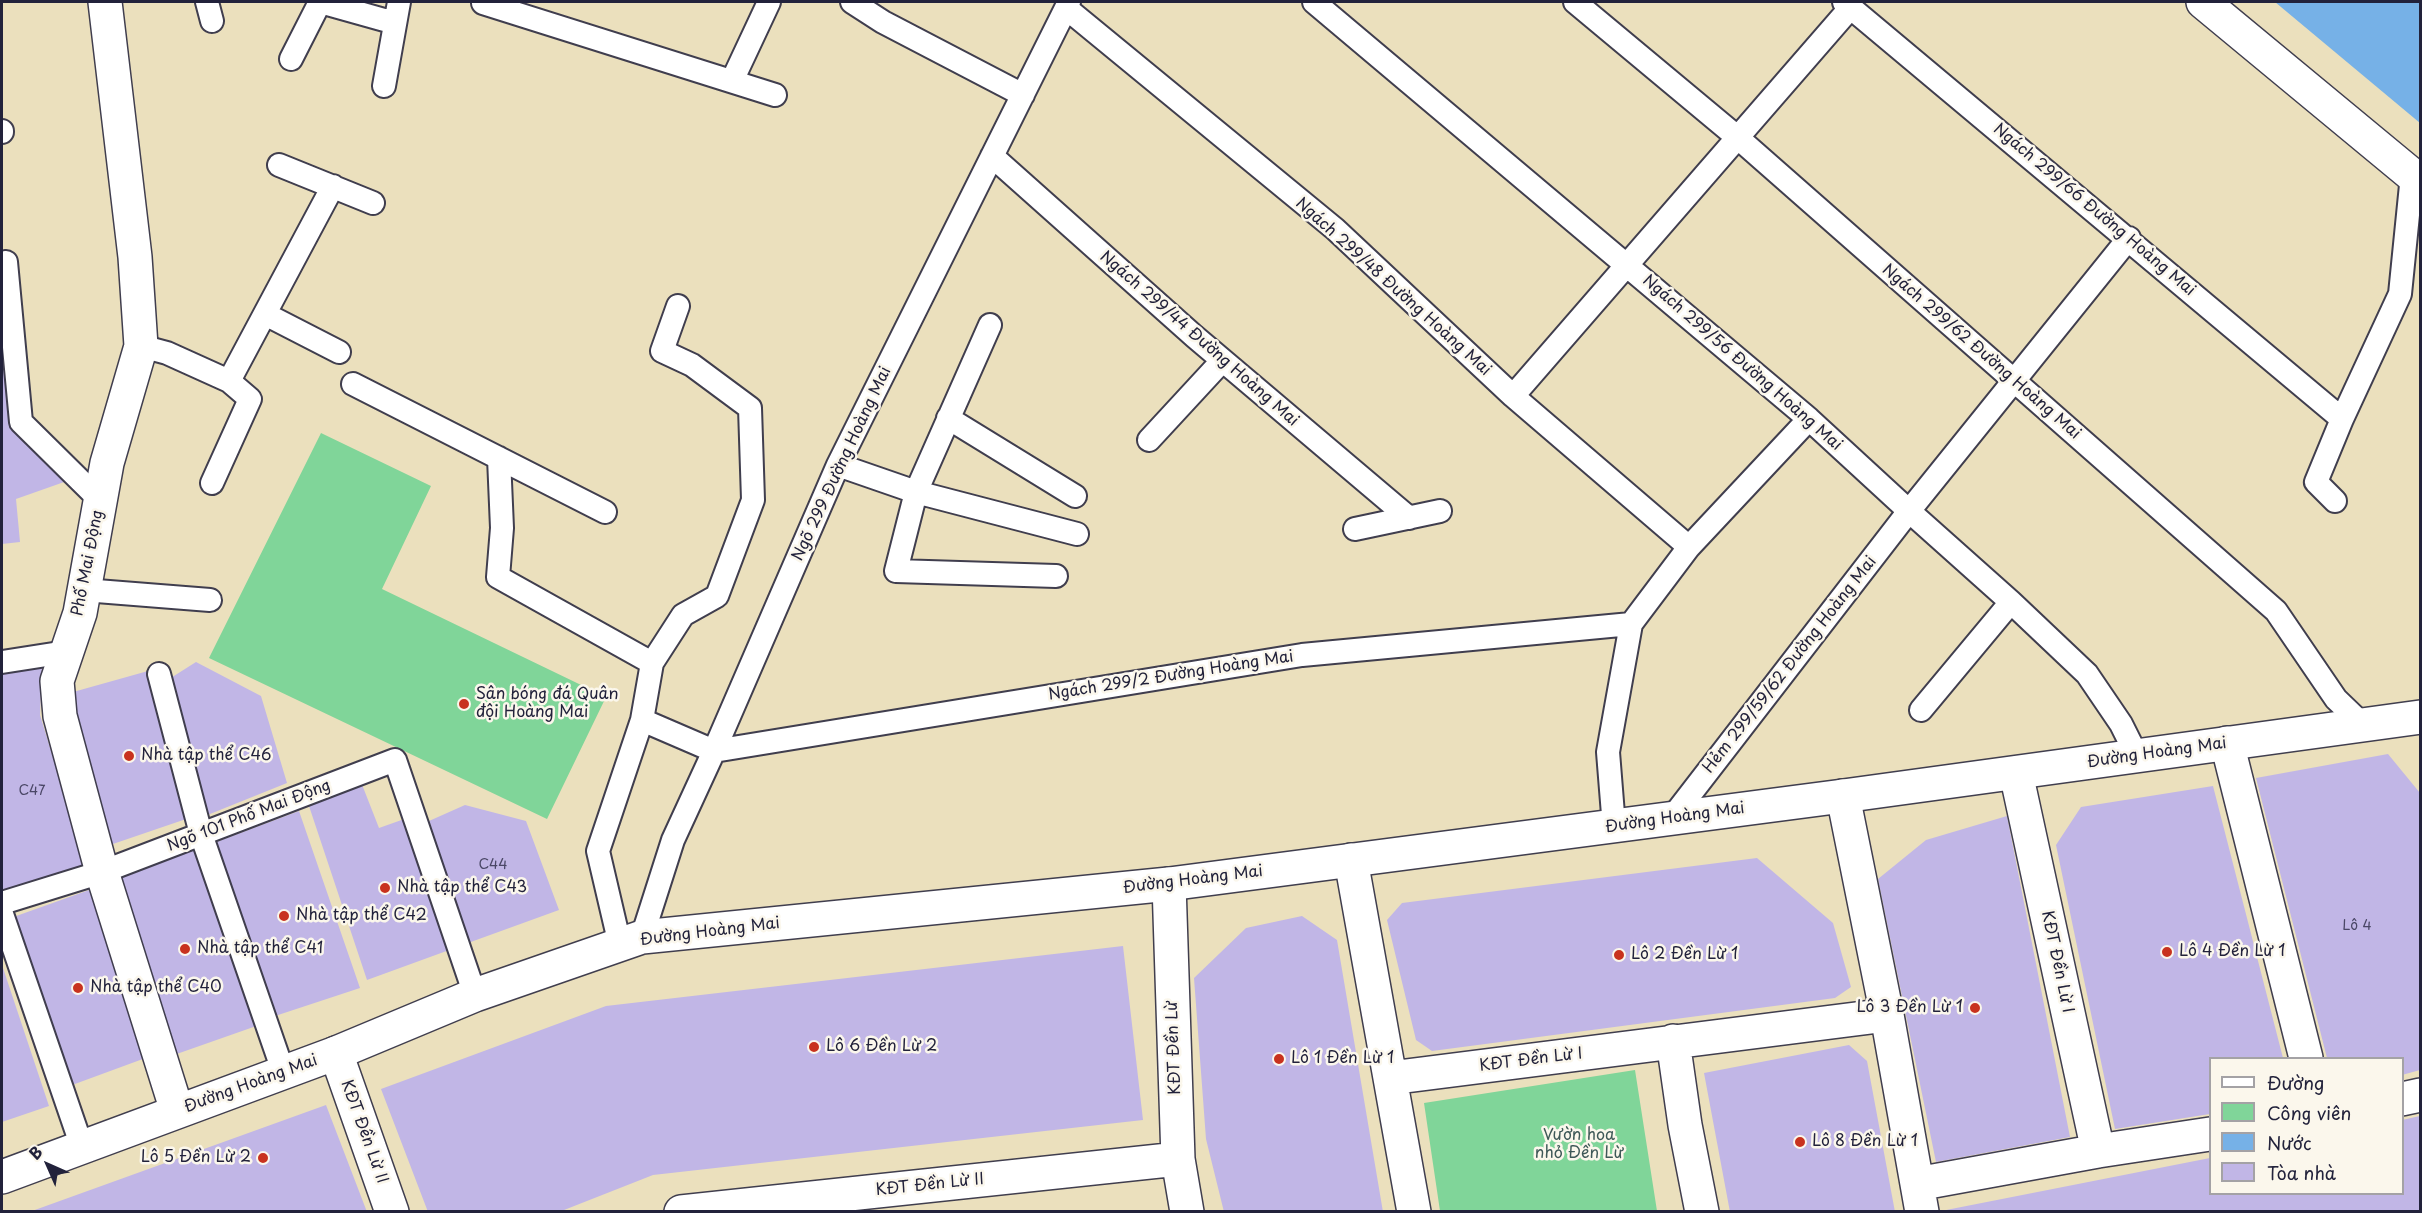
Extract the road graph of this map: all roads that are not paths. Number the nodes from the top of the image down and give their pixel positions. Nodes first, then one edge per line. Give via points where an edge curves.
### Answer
1 (105, 2) edge
2 (320, 2) edge
3 (769, 2) edge
4 (852, 2) edge
5 (1314, 2) edge
6 (1575, 2) edge
7 (2203, 2) edge
8 (483, 3) edge
9 (1848, 4) edge
10 (1068, 5) edge
11 (397, 12) edge
12 (291, 59) dead end
13 (732, 81) junction
14 (384, 86) dead end
15 (775, 95) dead end
16 (1023, 95) junction
17 (1737, 137) junction
18 (992, 156) junction
19 (279, 165) dead end
20 (2412, 175) joint
21 (333, 186) junction
22 (373, 203) dead end
23 (2129, 238) junction
24 (6, 262) dead end
25 (1628, 265) junction
26 (678, 306) dead end
27 (265, 314) junction
28 (990, 325) dead end
29 (141, 346) junction
30 (8, 347) edge
31 (339, 352) dead end
32 (1222, 361) junction
33 (229, 381) junction
34 (2014, 382) junction
35 (353, 384) dead end
36 (1513, 396) junction
37 (948, 418) junction
38 (1809, 419) junction
39 (2342, 419) junction
40 (1149, 440) dead end
41 (499, 458) junction
42 (838, 465) junction
43 (212, 483) dead end
44 (916, 492) junction
45 (1075, 496) dead end
46 (100, 500) junction
47 (2335, 501) dead end
48 (1440, 511) dead end
49 (1909, 511) junction
50 (605, 512) dead end
51 (1409, 518) junction
52 (1355, 529) dead end
53 (1077, 534) dead end
54 (1689, 547) junction
55 (1056, 576) dead end
56 (84, 590) junction
57 (210, 600) dead end
58 (2011, 602) junction
59 (1631, 624) junction
60 (66, 652) junction
61 (2, 662) edge
62 (652, 663) junction
63 (159, 674) dead end
64 (1922, 710) dead end
65 (2421, 717) edge
66 (642, 720) junction
67 (2362, 724) junction
68 (2227, 743) junction
69 (714, 751) junction
70 (2137, 756) junction
71 (2016, 773) junction
72 (1843, 796) junction
73 (1671, 819) junction
74 (1614, 827) junction
75 (201, 834) junction
76 (1350, 861) junction
77 (102, 872) junction
78 (1169, 884) junction
79 (2, 903) edge
80 (2, 914) edge
81 (631, 941) junction
82 (475, 995) junction
83 (1887, 1015) junction
84 (1673, 1041) junction
85 (336, 1053) junction
86 (2306, 1057) edge
87 (283, 1071) junction
88 (1390, 1078) junction
89 (2421, 1095) edge
90 (2404, 1099) edge
91 (177, 1111) junction
92 (2209, 1134) edge
93 (82, 1147) junction
94 (2098, 1152) junction
95 (1178, 1159) junction
96 (2, 1176) edge
97 (1919, 1198) edge
98 (392, 1212) edge
99 (681, 1212) edge
100 (1187, 1212) edge
101 (1414, 1212) edge
102 (1702, 1212) edge

1 - 29 street, Phố Mai Động via 135,257
2 - 11 lane
2 - 12 lane
3 - 13 lane
4 - 16 lane
5 - 25 lane, Ngách 299/56 Đường Hoàng Mai
6 - 17 lane, Ngách 299/62 Đường Hoàng Mai
7 - 20 street
8 - 13 lane
9 - 17 lane
9 - 23 lane, Ngách 299/66 Đường Hoàng Mai
10 - 16 lane, Ngõ 299 Đường Hoàng Mai
10 - 36 lane, Ngách 299/48 Đường Hoàng Mai via 1335,229
11 - 14 lane
13 - 15 lane
16 - 18 lane, Ngõ 299 Đường Hoàng Mai
17 - 25 lane
17 - 34 lane, Ngách 299/62 Đường Hoàng Mai
18 - 32 lane, Ngách 299/44 Đường Hoàng Mai
18 - 42 lane, Ngõ 299 Đường Hoàng Mai
19 - 21 lane
20 - 39 lane via 2400,294
21 - 22 lane
21 - 27 lane
23 - 34 lane, Hẻm 299/59/62 Đường Hoàng Mai
23 - 39 lane, Ngách 299/66 Đường Hoàng Mai
24 - 30 lane
25 - 36 lane
25 - 38 lane, Ngách 299/56 Đường Hoàng Mai
26 - 62 lane via 662,351 692,365 750,408 753,500 717,596 683,615
27 - 31 lane
27 - 33 lane
28 - 37 lane
29 - 33 lane via 167,353
29 - 46 street, Phố Mai Động
30 - 46 lane via 21,422
32 - 40 lane
32 - 51 lane, Ngách 299/44 Đường Hoàng Mai
33 - 43 lane via 250,399
34 - 49 lane, Hẻm 299/59/62 Đường Hoàng Mai
34 - 67 lane, Ngách 299/62 Đường Hoàng Mai via 2276,611 2336,699
35 - 41 lane
36 - 54 lane, Ngách 299/48 Đường Hoàng Mai
37 - 44 lane
37 - 45 lane
38 - 49 lane, Ngách 299/56 Đường Hoàng Mai
38 - 54 lane
39 - 47 lane via 2316,482
41 - 50 lane
41 - 62 lane via 502,528 498,577
42 - 44 lane
42 - 69 lane, Ngõ 299 Đường Hoàng Mai
44 - 53 lane
44 - 55 lane via 896,571
46 - 56 street, Phố Mai Động
48 - 51 lane
49 - 58 lane, Ngách 299/56 Đường Hoàng Mai
49 - 73 lane, Hẻm 299/59/62 Đường Hoàng Mai
51 - 52 lane
54 - 59 lane
56 - 57 lane
56 - 60 street, Phố Mai Động
58 - 64 lane
58 - 70 lane, Ngách 299/56 Đường Hoàng Mai via 2087,674
59 - 69 lane, Ngách 299/2 Đường Hoàng Mai via 1302,655
59 - 74 lane via 1608,752
60 - 61 lane
60 - 77 street, Phố Mai Động via 57,681 60,716
62 - 66 lane
63 - 75 lane
65 - 67 street, Đường Hoàng Mai
66 - 69 lane
66 - 81 lane via 598,851
67 - 68 street, Đường Hoàng Mai
68 - 70 street, Đường Hoàng Mai
68 - 86 street
69 - 81 lane, Ngõ 299 Đường Hoàng Mai
70 - 71 street, Đường Hoàng Mai
71 - 72 street, Đường Hoàng Mai
71 - 94 street, KĐT Đền Lừ I
72 - 73 street, Đường Hoàng Mai
72 - 83 street
73 - 74 street, Đường Hoàng Mai
74 - 76 street, Đường Hoàng Mai
75 - 77 lane, Ngõ 101 Phố Mai Động
75 - 82 lane, Ngõ 101 Phố Mai Động via 395,760
75 - 87 lane
76 - 78 street, Đường Hoàng Mai
76 - 88 street
77 - 79 lane, Ngõ 101 Phố Mai Động
77 - 91 street, Phố Mai Động
78 - 81 street, Đường Hoàng Mai
78 - 95 street, KĐT Đền Lừ
80 - 93 lane
81 - 82 street, Đường Hoàng Mai
82 - 85 street, Đường Hoàng Mai
83 - 84 street, KĐT Đền Lừ I
83 - 97 street
84 - 88 street, KĐT Đền Lừ I
84 - 102 street
85 - 87 street, Đường Hoàng Mai
85 - 98 street, KĐT Đền Lừ II
87 - 91 street, Đường Hoàng Mai
88 - 101 street
89 - 90 street
91 - 93 street, Đường Hoàng Mai
92 - 94 street
93 - 96 street, Đường Hoàng Mai
94 - 97 street
95 - 99 street, KĐT Đền Lừ II
95 - 100 street, KĐT Đền Lừ

